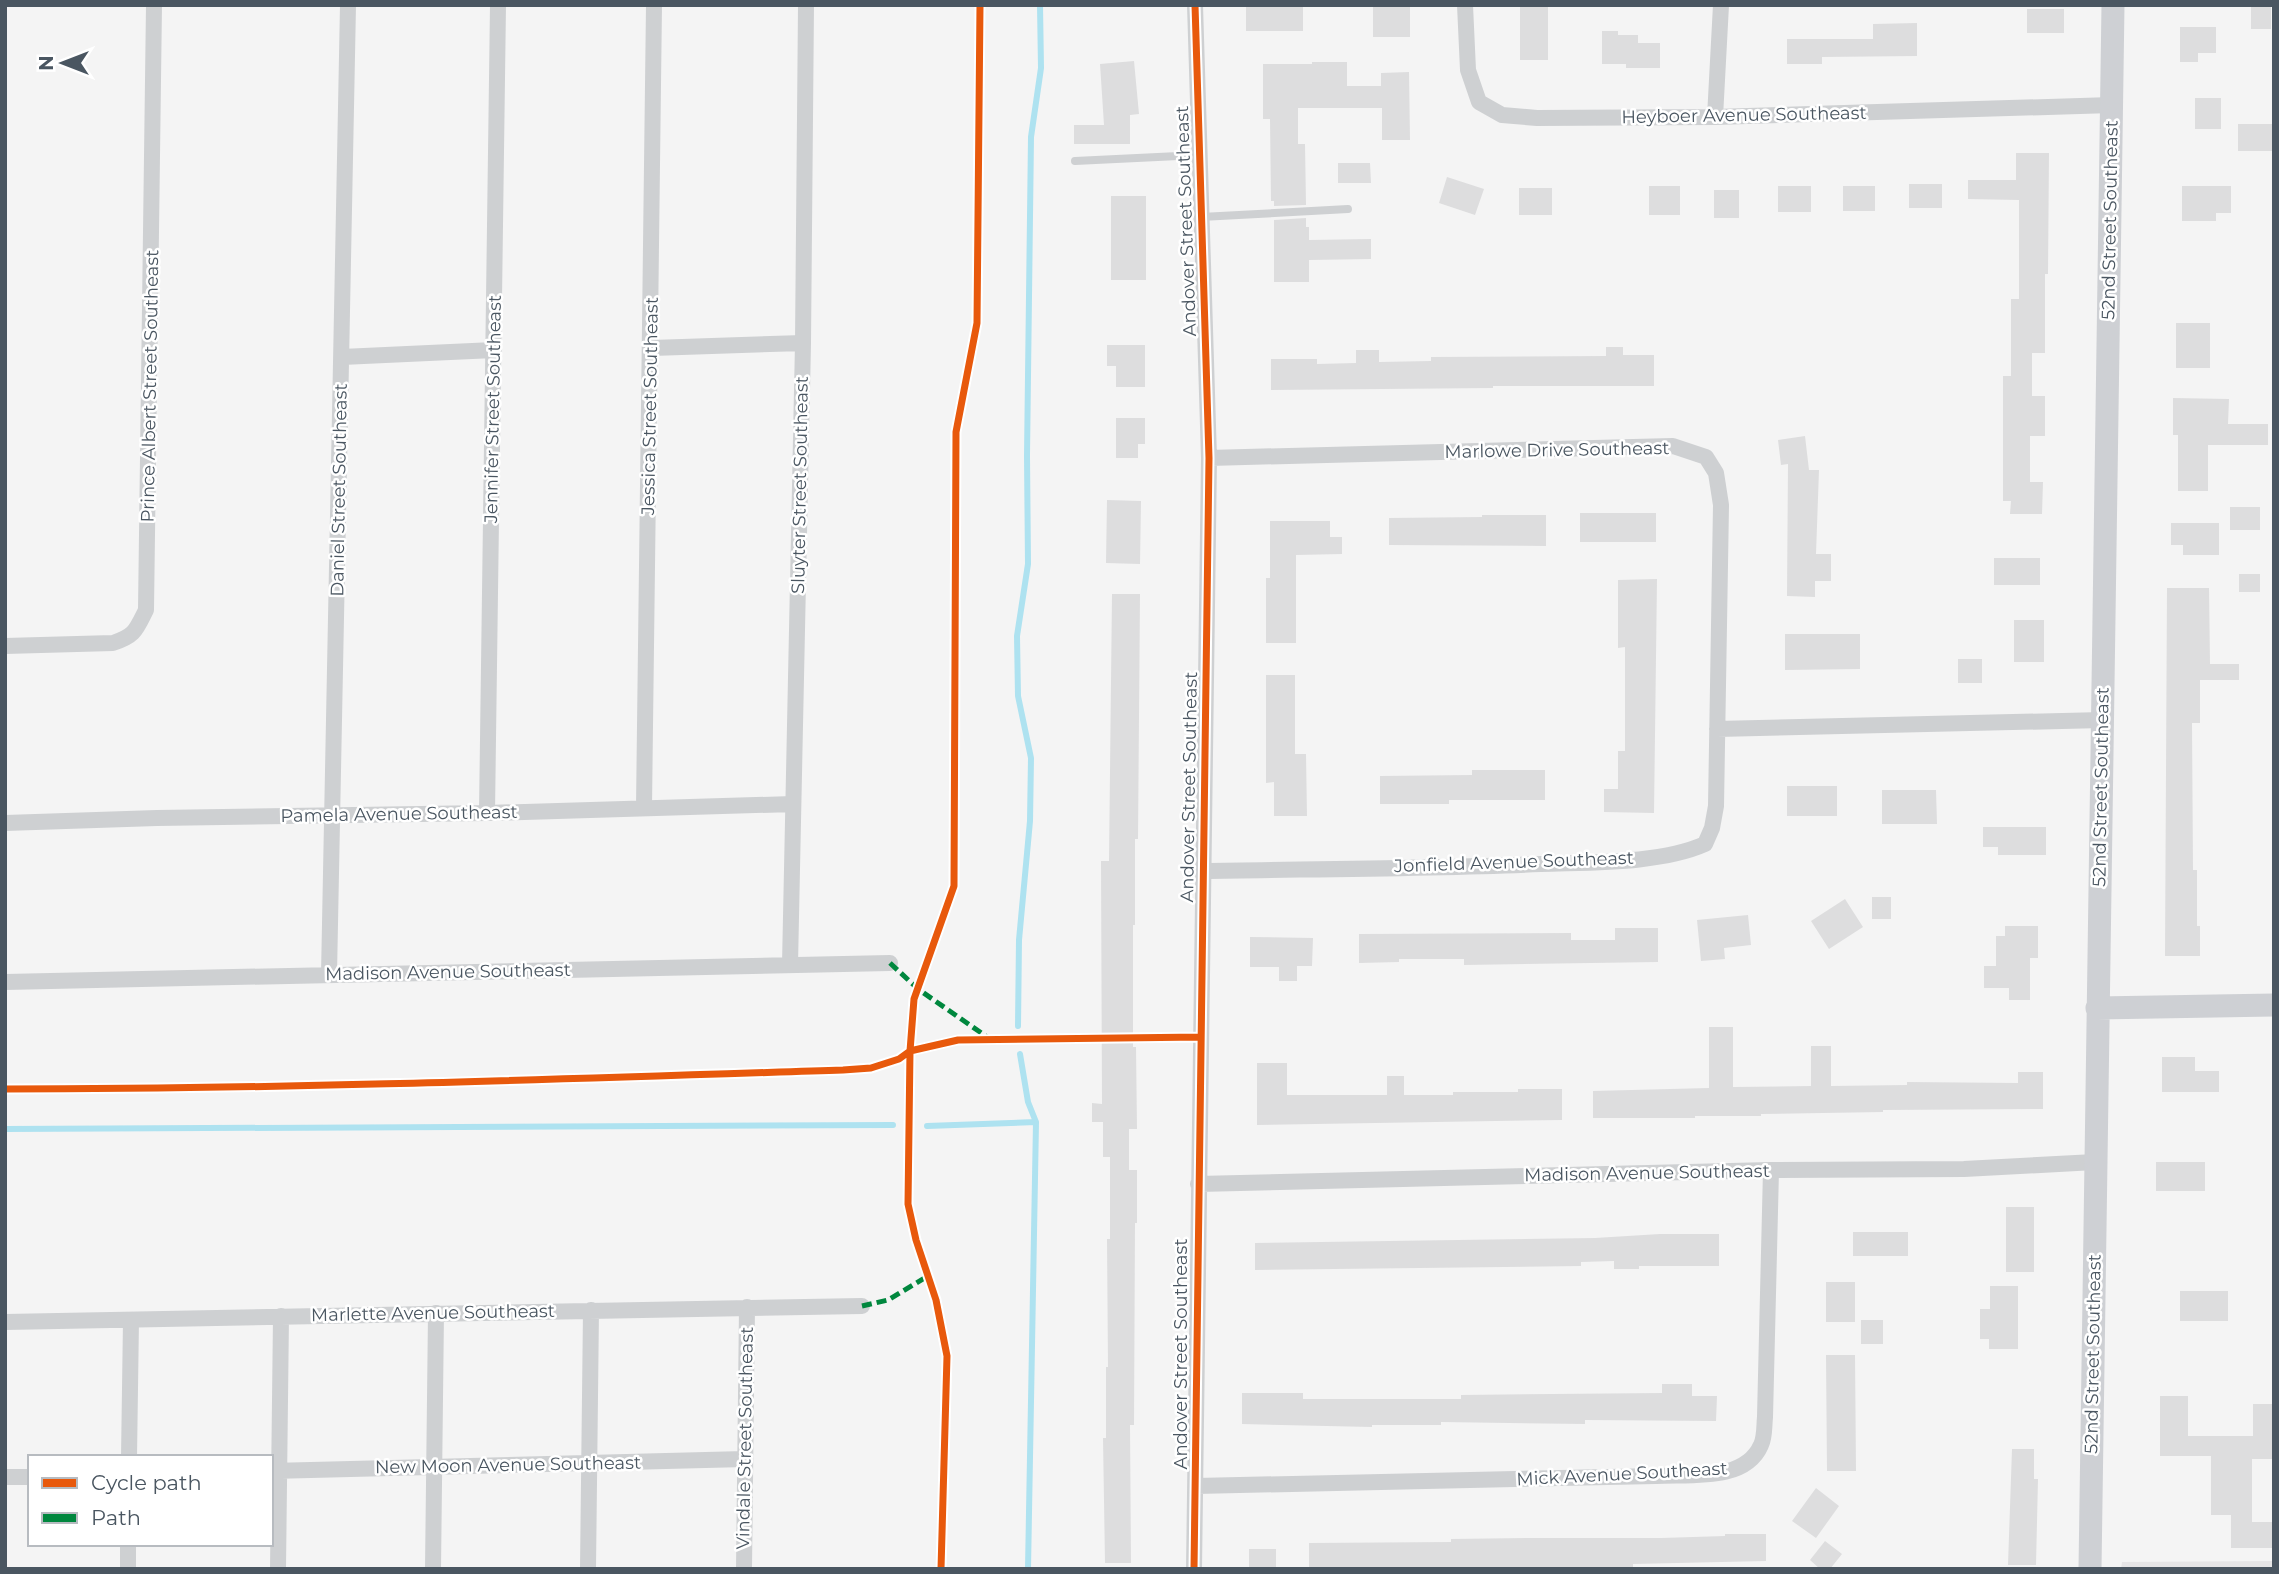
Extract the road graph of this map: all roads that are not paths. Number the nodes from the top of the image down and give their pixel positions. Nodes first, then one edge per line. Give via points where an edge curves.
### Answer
1 (154, 5) edge
2 (348, 5) edge
3 (498, 5) edge
4 (654, 5) edge
5 (806, 5) edge
6 (1195, 5) edge
7 (1465, 5) edge
8 (1721, 5) edge
9 (2113, 5) edge
10 (2112, 105) junction
11 (1715, 117) junction
12 (1199, 155) junction
13 (1075, 162) dead end
14 (1348, 209) dead end
15 (1201, 217) junction
16 (803, 343) junction
17 (652, 348) junction
18 (494, 350) junction
19 (342, 357) junction
20 (1209, 458) junction
21 (5, 646) edge
22 (2103, 720) junction
23 (1717, 729) junction
24 (793, 804) junction
25 (644, 807) junction
26 (487, 813) junction
27 (330, 816) junction
28 (5, 823) edge
29 (1203, 871) junction
30 (890, 963) dead end
31 (790, 965) junction
32 (329, 975) junction
33 (5, 982) edge
34 (2274, 1005) edge
35 (2097, 1008) junction
36 (2095, 1162) junction
37 (1771, 1170) junction
38 (1198, 1184) junction
39 (862, 1306) dead end
40 (747, 1307) junction
41 (591, 1310) junction
42 (436, 1314) junction
43 (281, 1317) junction
44 (131, 1320) junction
45 (5, 1322) edge
46 (130, 1455) edge
47 (745, 1459) junction
48 (589, 1463) junction
49 (434, 1467) junction
50 (275, 1471) edge
51 (28, 1477) edge
52 (5, 1478) edge
53 (1196, 1486) junction
54 (128, 1546) edge
55 (128, 1569) edge
56 (278, 1569) edge
57 (433, 1569) edge
58 (588, 1569) edge
59 (744, 1569) edge
60 (1194, 1569) edge
61 (2090, 1569) edge

1 - 21 street, Prince Albert Street Southeast via 146,610 134,633 113,643
2 - 19 street, Daniel Street Southeast
3 - 18 street, Jennifer Street Southeast
4 - 17 street, Jessica Street Southeast
5 - 16 street, Sluyter Street Southeast
6 - 12 street, Andover Street Southeast
7 - 11 street, Heyboer Avenue Southeast via 1468,70 1479,102 1502,115
8 - 11 street
9 - 10 main road, 52nd Street Southeast
10 - 11 street, Heyboer Avenue Southeast
10 - 22 main road, 52nd Street Southeast
12 - 13 lane
12 - 15 street, Andover Street Southeast
14 - 15 lane
15 - 20 street, Andover Street Southeast
16 - 17 street
16 - 24 street, Sluyter Street Southeast
17 - 25 street, Jessica Street Southeast
18 - 19 street
18 - 26 street, Jennifer Street Southeast
19 - 27 street, Daniel Street Southeast
20 - 23 street, Marlowe Drive Southeast via 1673,446 1706,457 1716,473 1721,505
20 - 29 street, Andover Street Southeast
22 - 23 street
22 - 35 main road, 52nd Street Southeast
23 - 29 street, Jonfield Avenue Southeast via 1712,828 1705,844 1687,852 1607,862
24 - 25 street, Pamela Avenue Southeast
24 - 31 street, Sluyter Street Southeast
25 - 26 street, Pamela Avenue Southeast
26 - 27 street, Pamela Avenue Southeast
27 - 28 street, Pamela Avenue Southeast
27 - 32 street, Daniel Street Southeast
29 - 38 street, Andover Street Southeast
30 - 31 street, Madison Avenue Southeast
31 - 32 street, Madison Avenue Southeast
32 - 33 street, Madison Avenue Southeast
34 - 35 main road
35 - 36 main road, 52nd Street Southeast
36 - 37 street, Madison Avenue Southeast via 1964,1169
36 - 61 main road, 52nd Street Southeast
37 - 38 street, Madison Avenue Southeast
37 - 53 street, Mick Avenue Southeast via 1765,1417 1763,1443 1751,1462 1731,1471 1656,1476
38 - 53 street, Andover Street Southeast
39 - 40 street, Marlette Avenue Southeast
40 - 41 street, Marlette Avenue Southeast
40 - 47 street, Vindale Street Southeast
41 - 42 street, Marlette Avenue Southeast
41 - 48 street
42 - 43 street, Marlette Avenue Southeast
42 - 49 street
43 - 44 street, Marlette Avenue Southeast
43 - 50 street
44 - 45 street, Marlette Avenue Southeast
44 - 46 street
47 - 48 street, New Moon Avenue Southeast
47 - 59 street, Vindale Street Southeast
48 - 49 street, New Moon Avenue Southeast
48 - 58 street
49 - 50 street, New Moon Avenue Southeast
49 - 57 street
50 - 56 street
51 - 52 street
53 - 60 street, Andover Street Southeast
54 - 55 street

